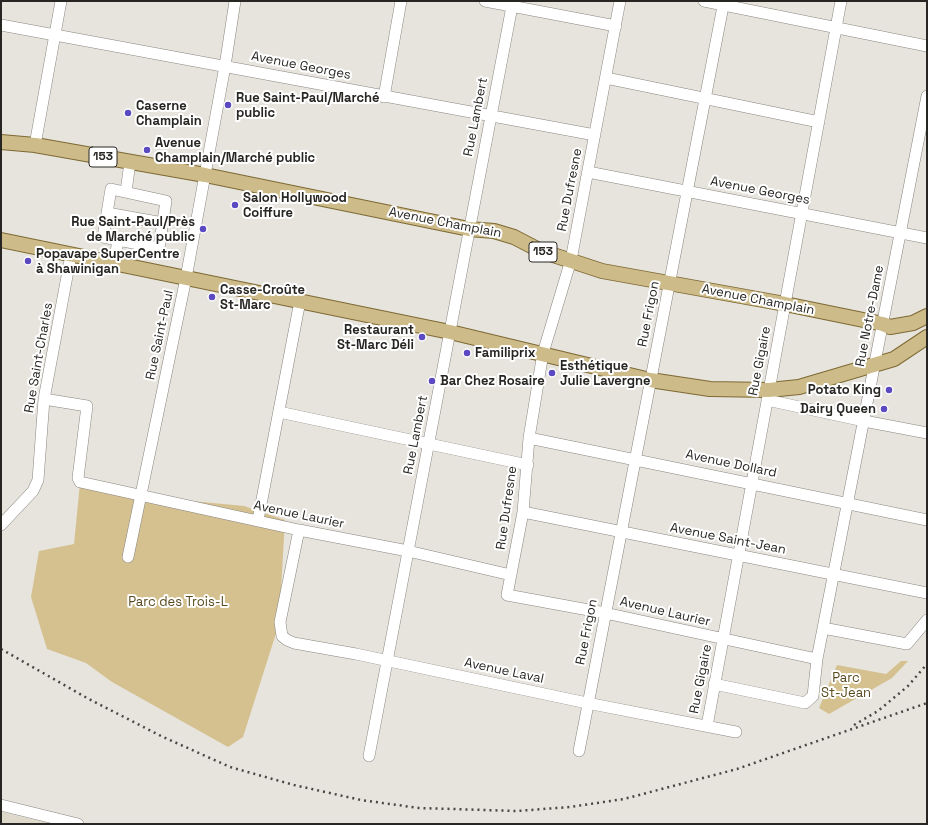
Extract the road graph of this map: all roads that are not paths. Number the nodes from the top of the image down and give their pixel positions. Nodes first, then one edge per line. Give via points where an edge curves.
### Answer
1 (61, 1) edge
2 (235, 1) edge
3 (401, 1) edge
4 (485, 1) edge
5 (620, 1) edge
6 (704, 1) edge
7 (841, 1) edge
8 (723, 3) edge
9 (512, 4) edge
10 (1, 25) edge
11 (616, 26) junction
12 (836, 27) junction
13 (55, 35) junction
14 (927, 46) edge
15 (225, 66) junction
16 (606, 78) junction
17 (927, 96) edge
18 (384, 97) junction
19 (705, 99) junction
20 (491, 116) junction
21 (818, 122) junction
22 (595, 135) junction
23 (1, 142) edge
24 (35, 145) junction
25 (922, 146) edge
26 (130, 162) junction
27 (588, 172) junction
28 (205, 175) junction
29 (687, 191) junction
30 (126, 192) junction
31 (107, 213) junction
32 (802, 213) junction
33 (163, 223) junction
34 (469, 229) junction
35 (900, 232) junction
36 (927, 238) edge
37 (1, 240) edge
38 (118, 240) junction
39 (71, 255) junction
40 (571, 260) junction
41 (114, 264) junction
42 (186, 278) junction
43 (669, 283) junction
44 (300, 301) junction
45 (785, 304) junction
46 (927, 316) edge
47 (882, 324) junction
48 (450, 332) junction
49 (927, 337) edge
50 (543, 353) junction
51 (875, 364) junction
52 (650, 380) junction
53 (768, 395) junction
54 (44, 399) junction
55 (279, 412) junction
56 (864, 422) junction
57 (927, 433) edge
58 (529, 438) junction
59 (429, 443) junction
60 (635, 459) junction
61 (528, 465) junction
62 (752, 483) junction
63 (140, 496) junction
64 (848, 503) junction
65 (523, 512) junction
66 (258, 520) junction
67 (927, 520) edge
68 (1, 525) edge
69 (299, 530) junction
70 (621, 532) junction
71 (408, 551) junction
72 (738, 555) junction
73 (128, 556) dead end
74 (834, 574) junction
75 (511, 575) junction
76 (927, 593) edge
77 (507, 596) joint
78 (605, 613) junction
79 (927, 620) edge
80 (823, 628) junction
81 (723, 640) junction
82 (817, 659) junction
83 (387, 660) junction
84 (714, 684) junction
85 (588, 703) junction
86 (707, 726) junction
87 (736, 732) dead end
88 (579, 751) dead end
89 (369, 756) dead end
90 (1, 805) edge
91 (78, 824) edge

1 - 13 street
2 - 15 street, Rue Saint-Paul
3 - 18 street
4 - 9 street
5 - 11 street, Rue Dufresne
6 - 8 street
7 - 12 street, Rue Gigaire
8 - 12 street
8 - 19 street, Rue Frigon
9 - 11 street
9 - 20 street, Rue Lambert
10 - 13 street, Avenue Georges
11 - 16 street, Rue Dufresne
12 - 14 street
12 - 21 street, Rue Gigaire
13 - 15 street, Avenue Georges
13 - 24 street
15 - 18 street, Avenue Georges
15 - 28 street, Rue Saint-Paul
16 - 19 street
16 - 22 street, Rue Dufresne
17 - 25 street, Rue Notre-Dame
18 - 20 street, Avenue Georges
19 - 21 street
19 - 29 street, Rue Frigon
20 - 22 street, Avenue Georges
20 - 34 street, Rue Lambert
21 - 32 street, Rue Gigaire
22 - 27 street, Rue Dufresne
23 - 24 main road, Avenue Champlain / 153
24 - 26 main road, Avenue Champlain / 153
25 - 35 street, Rue Notre-Dame
26 - 28 main road, Avenue Champlain / 153
26 - 30 street
27 - 29 street, Avenue Georges
27 - 40 street, Rue Dufresne
28 - 34 main road, Avenue Champlain / 153
28 - 42 street, Rue Saint-Paul
29 - 32 street, Avenue Georges
29 - 43 street, Rue Frigon
30 - 31 street via 111,189
30 - 33 street via 166,201
31 - 33 street
31 - 38 street via 103,237
32 - 35 street, Avenue Georges
32 - 45 street, Rue Gigaire
33 - 38 street via 159,248
34 - 40 main road, Avenue Champlain / 153 via 494,231 514,237 541,251
34 - 48 street, Rue Lambert
35 - 36 street, Avenue Georges
35 - 47 street, Rue Notre-Dame
37 - 39 main road
38 - 41 street
39 - 41 main road
39 - 54 street, Rue Saint-Charles
40 - 43 main road, Avenue Champlain / 153 via 602,271
40 - 50 street, Rue Dufresne
41 - 42 main road
42 - 44 main road
42 - 63 street, Rue Saint-Paul
43 - 45 main road, Avenue Champlain / 153
43 - 52 street, Rue Frigon
44 - 48 main road
44 - 55 street
45 - 47 main road, Avenue Champlain / 153
45 - 53 street, Rue Gigaire
46 - 47 main road, 153 via 913,323 890,327
47 - 51 street, Rue Notre-Dame
48 - 50 main road
48 - 59 street, Rue Lambert
49 - 51 main road via 894,359
50 - 52 main road
50 - 58 street, Rue Dufresne
51 - 53 main road
51 - 56 street, Rue Notre-Dame
52 - 53 main road
52 - 60 street, Rue Frigon
53 - 56 street
53 - 62 street, Rue Gigaire
54 - 63 street, Avenue Laurier via 87,406 78,478 80,482
54 - 68 street, Rue Saint-Charles via 38,480 33,491
55 - 59 street
55 - 66 street
56 - 57 street
56 - 64 street, Rue Notre-Dame
58 - 60 street, Avenue Dollard
58 - 61 street, Rue Dufresne
59 - 61 street
59 - 71 street, Rue Lambert
60 - 62 street, Avenue Dollard
60 - 70 street, Rue Frigon
61 - 65 street, Rue Dufresne
62 - 64 street, Avenue Dollard
62 - 72 street, Rue Gigaire
63 - 66 street, Avenue Laurier
63 - 73 street, Rue Saint-Paul
64 - 67 street, Avenue Dollard
64 - 74 street, Rue Notre-Dame
65 - 70 street, Avenue Saint-Jean
65 - 75 street, Rue Dufresne
66 - 69 street, Avenue Laurier
69 - 71 street, Avenue Laurier
69 - 83 street, Avenue Laval via 280,622 282,636 294,643
70 - 72 street, Avenue Saint-Jean
70 - 78 street, Rue Frigon
71 - 75 street, Avenue Laurier
71 - 83 street, Rue Lambert
72 - 74 street, Avenue Saint-Jean
72 - 81 street, Rue Gigaire
74 - 76 street, Avenue Saint-Jean
74 - 80 street, Rue Notre-Dame
75 - 77 street, Rue Dufresne
77 - 78 street, Avenue Laurier
78 - 81 street, Avenue Laurier
78 - 85 street, Rue Frigon
79 - 80 street via 907,644
80 - 82 street, Rue Notre-Dame
81 - 82 street, Avenue Laurier
81 - 84 street, Rue Gigaire
82 - 84 street, Rue Notre-Dame via 813,696 805,703
83 - 85 street, Avenue Laval
83 - 89 street, Rue Lambert
84 - 86 street, Rue Gigaire
85 - 86 street, Avenue Laval
85 - 88 street, Rue Frigon
86 - 87 street, Avenue Laval
90 - 91 street

